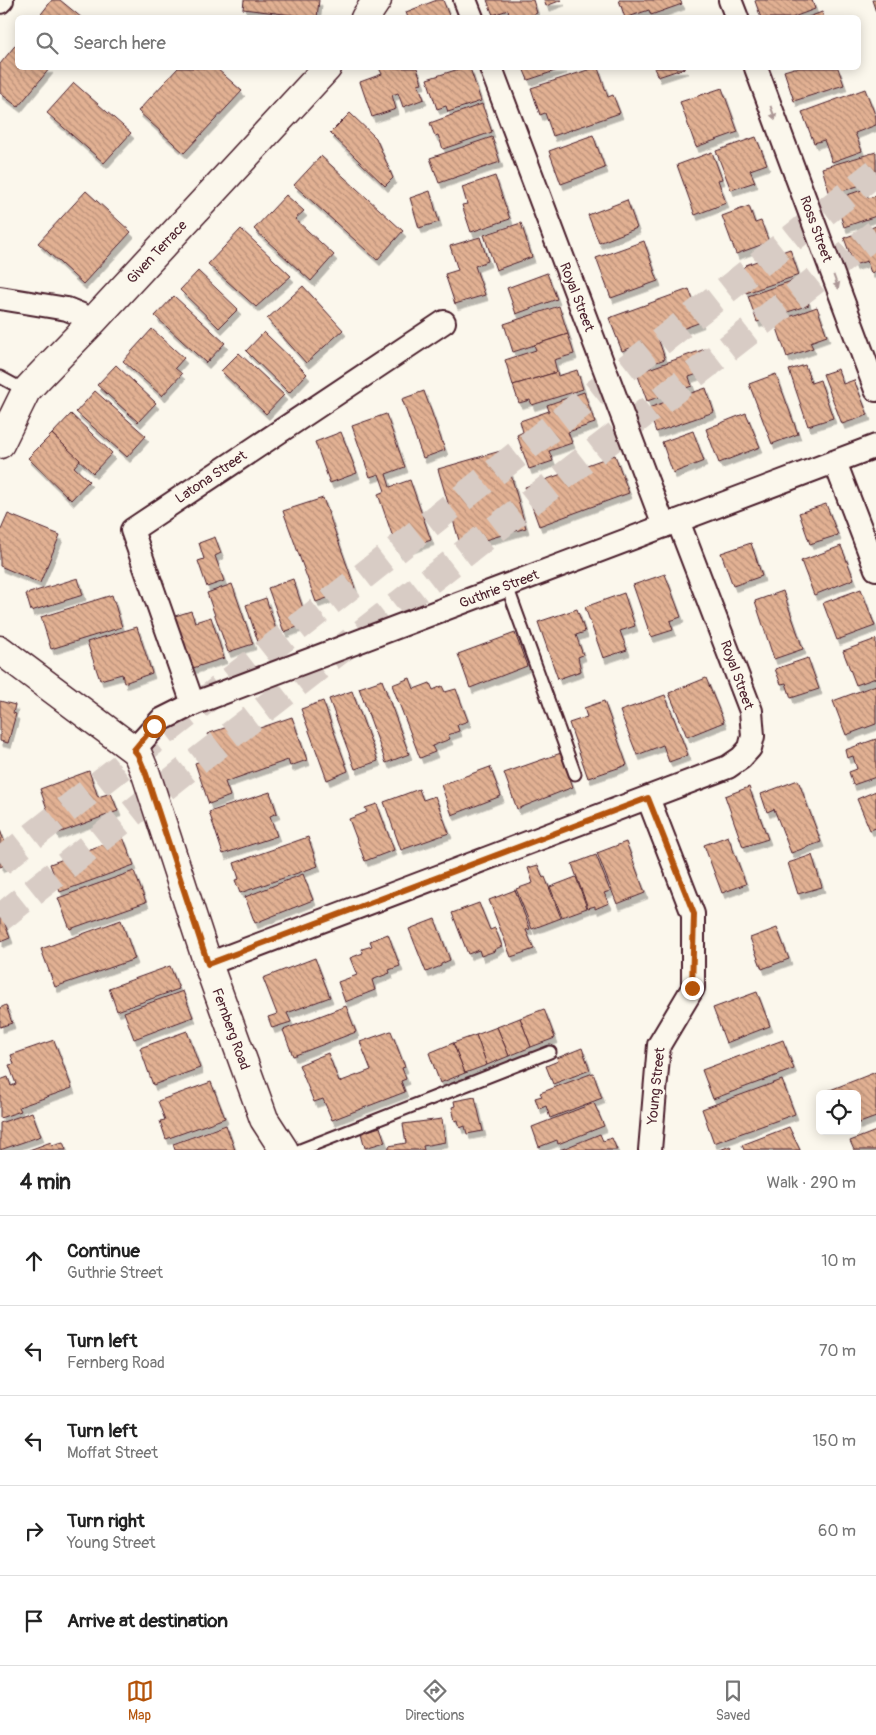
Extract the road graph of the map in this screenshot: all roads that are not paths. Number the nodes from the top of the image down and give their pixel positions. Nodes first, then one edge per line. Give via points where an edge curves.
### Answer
1 (377, 0) edge
2 (465, 0) edge
3 (730, 0) edge
4 (367, 15) edge
5 (471, 15) edge
6 (736, 15) edge
7 (325, 70) edge
8 (492, 70) edge
9 (757, 70) edge
10 (0, 298) edge
11 (94, 320) junction
12 (444, 322) dead end
13 (0, 377) edge
14 (876, 390) edge
15 (26, 391) junction
16 (0, 444) edge
17 (876, 446) edge
18 (835, 462) junction
19 (671, 523) junction
20 (876, 569) edge
21 (507, 586) junction
22 (0, 650) edge
23 (194, 704) junction
24 (134, 750) junction
25 (575, 774) dead end
26 (648, 798) junction
27 (208, 964) junction
28 (550, 1052) dead end
29 (284, 1150) edge
30 (300, 1150) edge
31 (650, 1150) edge

1 - 4 street
2 - 5 street
3 - 6 street
7 - 11 street, Given Terrace
8 - 19 street, Royal Street
9 -> 14 street, Ross Street
10 - 11 street via 67,309
11 - 15 street, Given Terrace
12 - 23 street, Latona Street via 132,530
13 - 15 lane
15 - 16 street, Given Terrace
17 - 18 street, Guthrie Street
18 - 19 street, Guthrie Street
18 - 20 street
19 - 21 street, Guthrie Street
19 - 26 street, Royal Street via 751,711 753,730 750,748 728,767
21 - 23 street, Guthrie Street
21 - 25 lane
22 - 24 street, Fernberg Road
23 - 24 street, Guthrie Street via 161,720
24 - 27 street, Fernberg Road via 146,774
26 - 27 street
26 - 31 street, Young Street via 694,914 692,988 659,1045
27 - 29 street, Fernberg Road via 264,1119
28 - 30 lane

